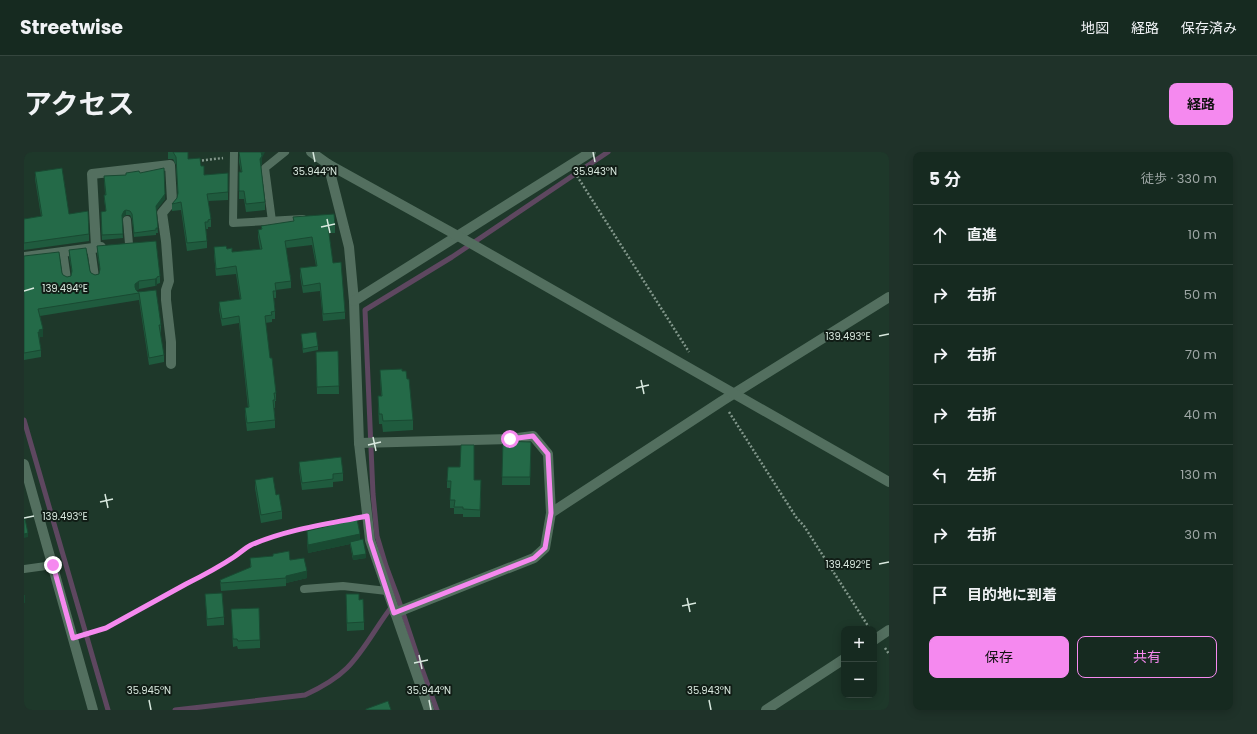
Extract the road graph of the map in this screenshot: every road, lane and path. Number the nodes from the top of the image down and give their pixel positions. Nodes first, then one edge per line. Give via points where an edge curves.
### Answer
1 (285, 152) edge
2 (311, 152) edge
3 (590, 152) edge
4 (234, 154) edge
5 (328, 164) junction
6 (170, 165) junction
7 (570, 165) junction
8 (311, 218) edge
9 (127, 220) dead end
10 (272, 221) junction
11 (458, 236) junction
12 (129, 244) edge
13 (109, 246) edge
14 (93, 248) junction
15 (63, 251) junction
16 (24, 257) edge
17 (95, 277) edge
18 (67, 279) edge
19 (889, 297) edge
20 (354, 301) junction
21 (171, 364) dead end
22 (695, 372) junction
23 (734, 394) junction
24 (722, 401) junction
25 (358, 443) junction
26 (24, 464) edge
27 (889, 482) edge
28 (551, 513) junction
29 (367, 516) junction
30 (53, 565) junction
31 (24, 569) edge
32 (304, 589) dead end
33 (387, 591) junction
34 (394, 613) junction
35 (868, 626) edge
36 (889, 630) edge
37 (73, 638) junction
38 (877, 638) edge
39 (841, 661) edge
40 (93, 710) edge
41 (429, 710) edge
42 (766, 710) edge

1 - 10 lane via 265,168
2 - 5 street
3 - 7 street
4 - 6 path
4 - 10 lane via 233,223
5 - 11 street
5 - 20 street via 338,217 349,246
6 - 14 street via 92,174
6 - 21 street via 172,201 162,213 162,241 169,281 163,291 171,342
7 - 11 street
7 - 22 path via 689,352
8 - 10 lane
9 - 12 lane
11 - 20 street
11 - 22 street
13 - 14 street
14 - 15 street
14 - 17 lane
15 - 16 street
15 - 18 lane
19 - 23 street
20 - 25 street
22 - 23 street
23 - 24 street
23 - 27 street
24 - 28 street
24 - 35 path
25 - 28 street via 510,439 533,436 548,454
25 - 29 street
26 - 30 street
28 - 34 street via 545,548 534,558
29 - 33 street via 370,540
29 - 37 path via 298,530 250,546 199,578 106,628
30 - 31 lane
30 - 37 street
32 - 33 lane via 343,586
33 - 34 street
34 - 41 street
36 - 38 street
37 - 40 street
39 - 42 street

